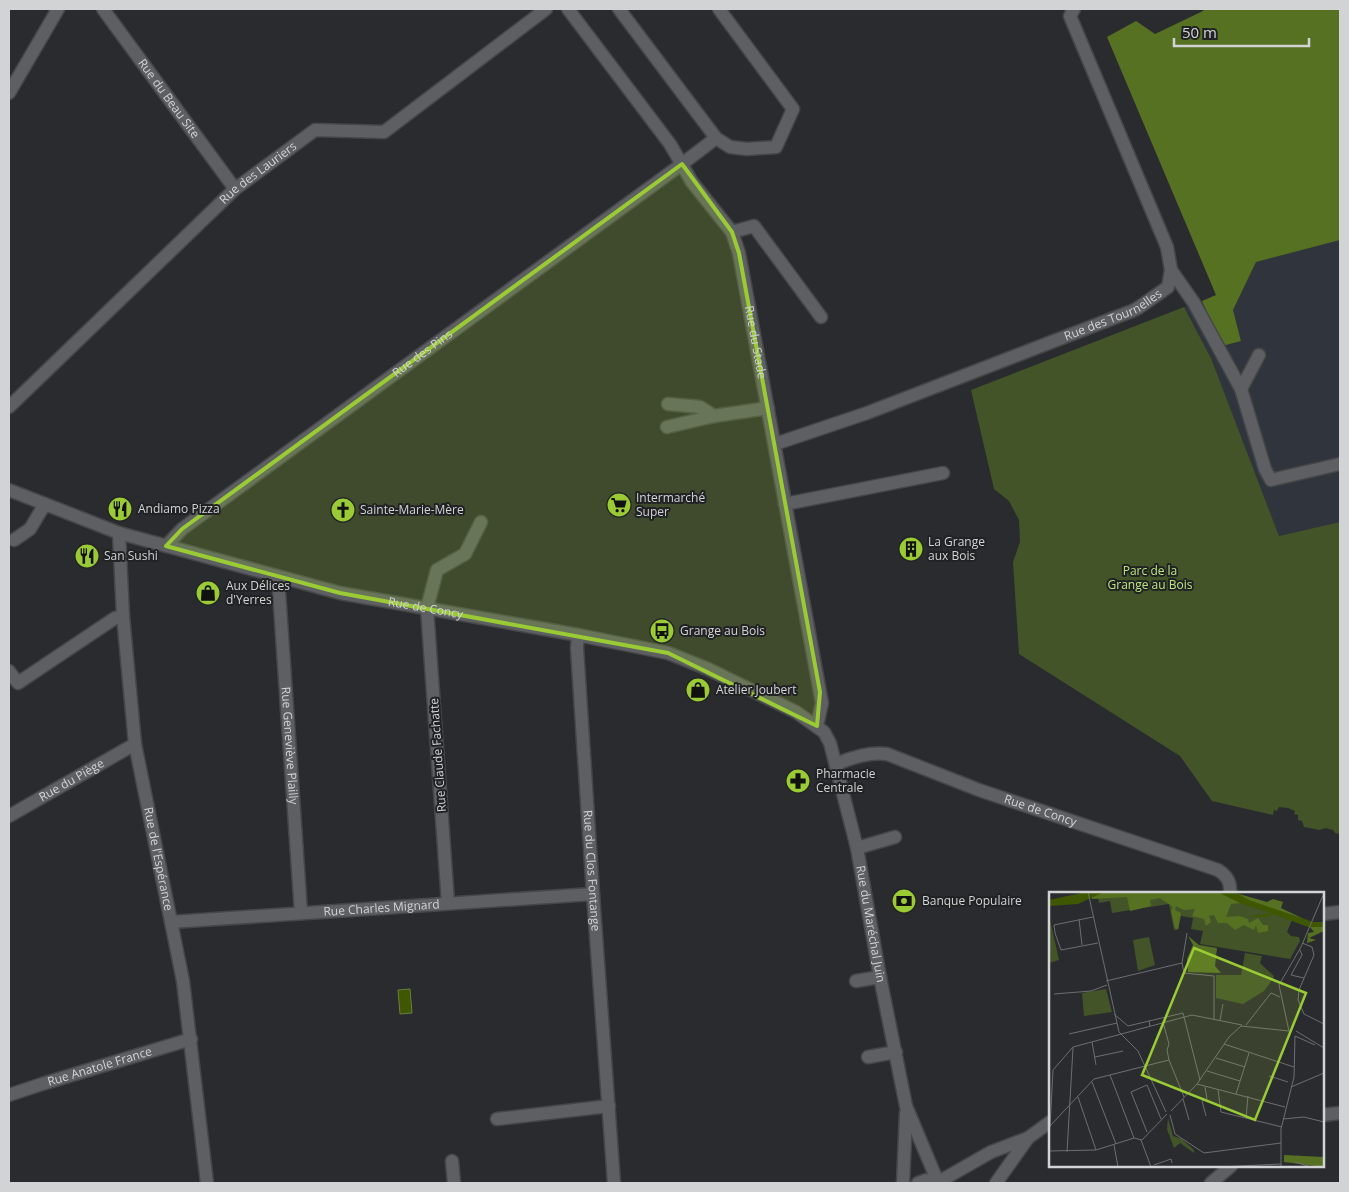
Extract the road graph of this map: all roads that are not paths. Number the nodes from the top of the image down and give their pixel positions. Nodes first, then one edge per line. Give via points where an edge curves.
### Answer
1 (58, 9) edge
2 (103, 9) edge
3 (546, 9) edge
4 (568, 9) edge
5 (619, 9) edge
6 (719, 9) edge
7 (1074, 9) edge
8 (9, 93) edge
9 (716, 138) junction
10 (682, 164) junction
11 (235, 190) junction
12 (732, 232) junction
13 (1171, 270) junction
14 (821, 317) dead end
15 (1259, 355) dead end
16 (1241, 389) junction
17 (668, 404) dead end
18 (9, 407) edge
19 (768, 408) junction
20 (714, 416) junction
21 (666, 427) dead end
22 (776, 444) junction
23 (1340, 464) edge
24 (943, 472) dead end
25 (9, 490) edge
26 (45, 504) junction
27 (786, 504) junction
28 (482, 522) dead end
29 (119, 533) junction
30 (14, 540) dead end
31 (166, 546) junction
32 (278, 577) junction
33 (427, 608) junction
34 (123, 616) junction
35 (578, 635) junction
36 (9, 671) edge
37 (817, 726) junction
38 (830, 743) joint
39 (135, 744) junction
40 (836, 764) junction
41 (9, 816) edge
42 (895, 837) dead end
43 (857, 848) junction
44 (1230, 892) edge
45 (592, 894) junction
46 (448, 903) junction
47 (1340, 912) edge
48 (301, 913) junction
49 (1324, 914) edge
50 (171, 922) junction
51 (880, 977) junction
52 (856, 981) dead end
53 (191, 1039) junction
54 (896, 1052) junction
55 (868, 1057) dead end
56 (9, 1095) edge
57 (609, 1106) junction
58 (906, 1106) junction
59 (1340, 1113) edge
60 (1324, 1115) edge
61 (497, 1119) dead end
62 (1049, 1123) edge
63 (1028, 1138) junction
64 (452, 1160) dead end
65 (1230, 1167) edge
66 (943, 1181) edge
67 (207, 1183) edge
68 (454, 1183) edge
69 (614, 1183) edge
70 (903, 1183) edge
71 (918, 1183) edge
72 (996, 1183) edge
73 (1211, 1183) edge

1 - 8 street
2 - 11 street, Rue du Beau Site
3 - 11 street, Rue des Lauriers via 384,132 315,130
4 - 10 street, Rue du Stade
5 - 9 street
6 - 9 street via 793,109 776,147 730,148
7 - 13 street via 1070,16 1167,247
9 - 10 street, Rue des Pins
10 - 12 street, Rue du Stade via 692,182
10 - 31 street, Rue des Pins via 182,529
11 - 18 street, Rue des Lauriers
12 - 14 street via 754,226
12 - 19 street, Rue du Stade via 739,253
13 - 16 street via 1194,304
13 - 22 street, Rue des Tournelles via 1168,287 1138,308 867,413
15 - 16 street
16 - 23 street via 1271,480
17 - 20 street via 700,406
19 - 20 street
19 - 22 street, Rue du Stade
20 - 21 street
22 - 27 street, Rue du Stade
24 - 27 street
25 - 26 street, Rue de Concy
26 - 29 street, Rue de Concy
26 - 30 street via 30,529
27 - 37 street, Rue du Stade via 822,703
28 - 33 street, Rue Claude Fachatte via 465,554 437,570
29 - 31 street, Rue de Concy
29 - 34 street, Rue de l'Espérance
31 - 32 street, Rue de Concy
32 - 33 street, Rue de Concy via 340,593
32 - 48 street, Rue Geneviève Plailly
33 - 35 street, Rue de Concy
33 - 46 street, Rue Claude Fachatte
34 - 36 street via 115,618 18,683
34 - 39 street, Rue de l'Espérance
35 - 37 street, Rue de Concy via 668,653 796,712
35 - 45 street, Rue du Clos Fontange
37 - 38 street, Rue de Concy
38 - 40 street, Rue du Maréchal Juin
39 - 41 street, Rue du Piège
39 - 50 street, Rue de l'Espérance
40 - 43 street, Rue du Maréchal Juin
40 - 44 street, Rue de Concy via 874,752 887,754 979,790 1218,870 1231,885
42 - 43 street
43 - 51 street, Rue du Maréchal Juin
45 - 46 street, Rue Charles Mignard
45 - 57 street, Rue du Clos Fontange
46 - 48 street, Rue Charles Mignard
47 - 49 street
48 - 50 street, Rue Charles Mignard
50 - 53 street, Rue de l'Espérance via 184,981
51 - 52 street
51 - 54 street, Rue du Maréchal Juin
53 - 56 street, Rue Anatole France
53 - 67 street, Rue de l'Espérance
54 - 55 street
54 - 58 street, Rue du Maréchal Juin
57 - 61 street
57 - 69 street, Rue du Clos Fontange
58 - 66 street, Rue du Maréchal Juin
58 - 70 street, Rue du Maréchal Juin
59 - 60 street
62 - 63 street
63 - 66 street via 991,1152
63 - 72 street
64 - 68 street
65 - 73 street
66 - 71 street

